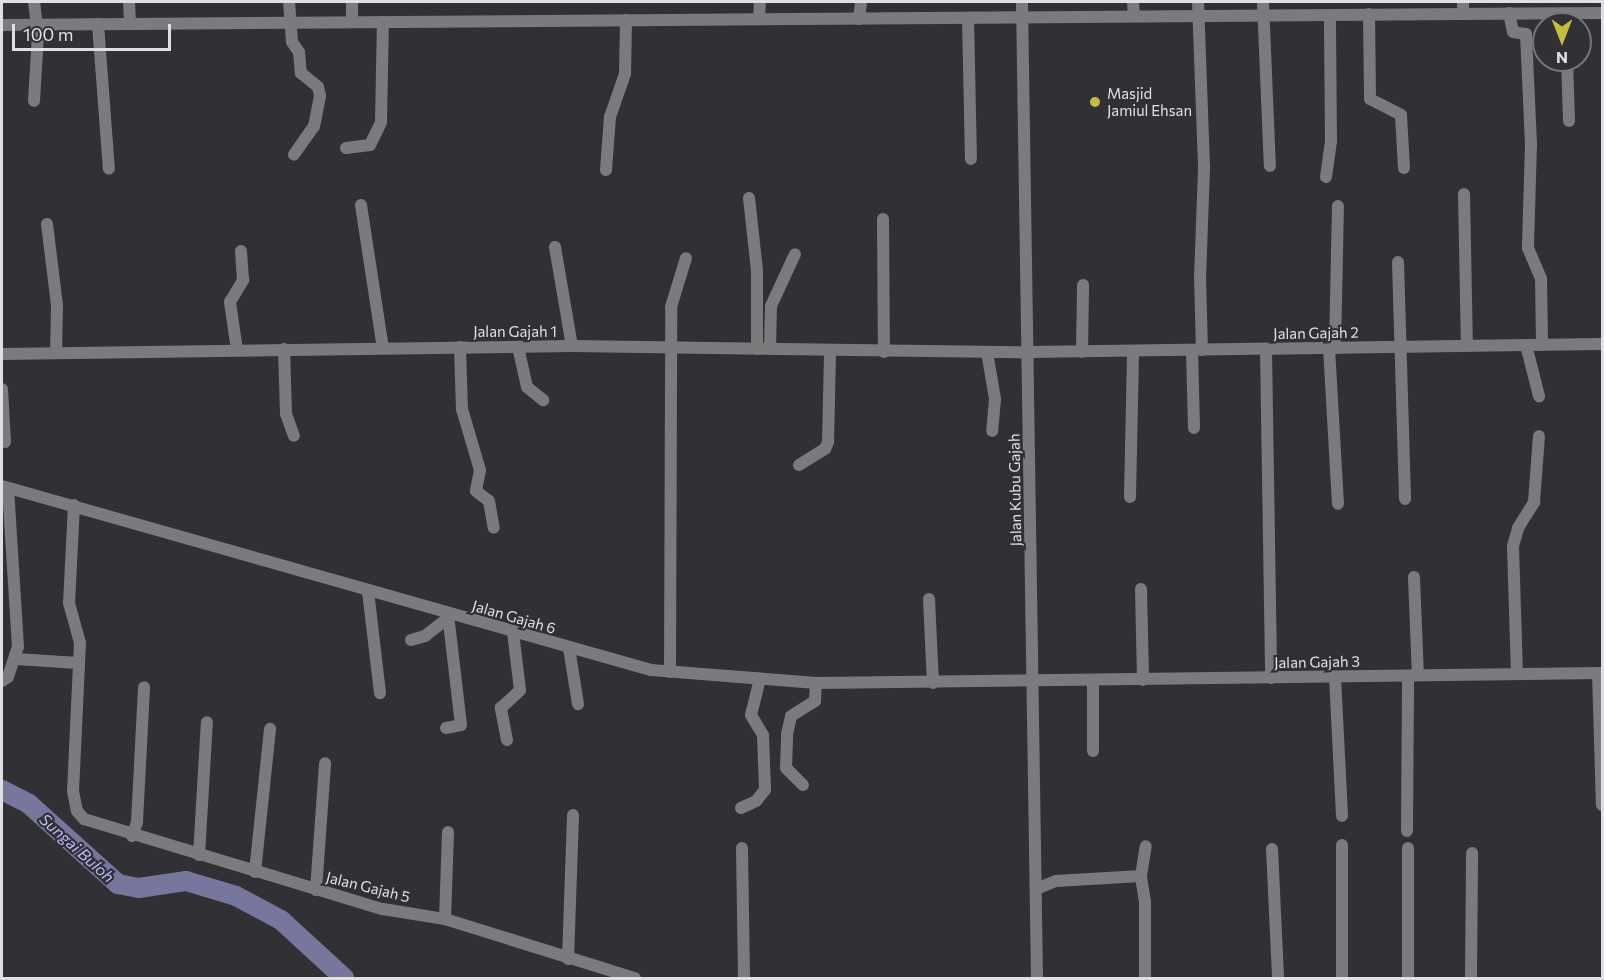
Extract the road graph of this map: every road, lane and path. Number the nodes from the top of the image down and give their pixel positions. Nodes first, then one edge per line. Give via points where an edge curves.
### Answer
1 (34, 2) edge
2 (129, 2) edge
3 (289, 2) edge
4 (352, 2) edge
5 (760, 2) edge
6 (861, 2) edge
7 (1022, 2) edge
8 (1133, 2) edge
9 (1198, 2) edge
10 (1263, 2) edge
11 (1360, 2) edge
12 (1463, 8) edge
13 (1504, 10) edge
14 (1525, 13) junction
15 (1532, 14) edge
16 (1264, 15) junction
17 (1330, 15) junction
18 (1364, 15) junction
19 (1134, 16) junction
20 (1198, 16) junction
21 (1022, 17) junction
22 (968, 18) junction
23 (759, 19) junction
24 (859, 19) junction
25 (626, 20) junction
26 (352, 22) junction
27 (383, 22) junction
28 (292, 23) junction
29 (98, 24) junction
30 (130, 24) junction
31 (2, 25) edge
32 (36, 25) junction
33 (1526, 34) junction
34 (1567, 72) edge
35 (34, 101) dead end
36 (1569, 121) dead end
37 (346, 148) dead end
38 (294, 155) dead end
39 (971, 159) dead end
40 (1270, 166) dead end
41 (109, 168) dead end
42 (1404, 168) dead end
43 (606, 170) dead end
44 (1326, 177) dead end
45 (1464, 194) dead end
46 (749, 198) dead end
47 (361, 206) dead end
48 (1338, 206) dead end
49 (883, 219) dead end
50 (47, 224) dead end
51 (555, 247) dead end
52 (241, 251) dead end
53 (795, 254) dead end
54 (686, 258) dead end
55 (1398, 262) dead end
56 (1083, 285) dead end
57 (1602, 344) edge
58 (1526, 345) junction
59 (1542, 345) junction
60 (572, 346) junction
61 (1467, 346) junction
62 (460, 347) junction
63 (518, 347) junction
64 (1400, 347) junction
65 (383, 348) junction
66 (1332, 348) junction
67 (284, 349) junction
68 (670, 349) junction
69 (757, 349) junction
70 (770, 349) junction
71 (1266, 349) junction
72 (237, 350) junction
73 (1197, 350) junction
74 (830, 351) junction
75 (1133, 351) junction
76 (884, 352) junction
77 (987, 352) junction
78 (1029, 352) junction
79 (1082, 352) junction
80 (2, 354) edge
81 (56, 354) junction
82 (2, 389) edge
83 (1539, 396) dead end
84 (543, 400) dead end
85 (1194, 428) dead end
86 (992, 431) dead end
87 (294, 436) dead end
88 (1539, 436) dead end
89 (5, 442) dead end
90 (799, 465) dead end
91 (5, 487) edge
92 (1130, 497) dead end
93 (1405, 500) dead end
94 (1338, 504) dead end
95 (74, 505) junction
96 (494, 528) dead end
97 (1414, 577) dead end
98 (1141, 589) dead end
99 (368, 591) junction
100 (929, 599) dead end
101 (448, 617) junction
102 (513, 632) junction
103 (411, 640) dead end
104 (569, 648) junction
105 (16, 659) junction
106 (78, 663) junction
107 (670, 672) junction
108 (1600, 673) edge
109 (1517, 674) junction
110 (1413, 676) junction
111 (1335, 677) junction
112 (1271, 678) junction
113 (760, 680) junction
114 (1143, 680) junction
115 (2, 681) edge
116 (1032, 681) junction
117 (1093, 681) junction
118 (816, 683) junction
119 (933, 683) junction
120 (144, 687) dead end
121 (380, 693) dead end
122 (578, 704) dead end
123 (207, 722) dead end
124 (446, 728) dead end
125 (270, 729) dead end
126 (507, 740) dead end
127 (1093, 751) dead end
128 (325, 763) dead end
129 (803, 785) dead end
130 (1602, 805) edge
131 (741, 808) dead end
132 (573, 815) dead end
133 (1342, 816) dead end
134 (1407, 831) dead end
135 (448, 832) dead end
136 (132, 836) junction
137 (1342, 845) dead end
138 (1146, 846) dead end
139 (742, 848) dead end
140 (1408, 848) dead end
141 (1272, 849) dead end
142 (1472, 853) dead end
143 (199, 855) junction
144 (255, 872) junction
145 (1141, 876) junction
146 (316, 890) junction
147 (1036, 890) junction
148 (445, 919) junction
149 (568, 959) junction
150 (635, 978) edge
151 (744, 978) edge
152 (1037, 978) edge
153 (1145, 978) edge
154 (1278, 978) edge
155 (1342, 978) edge
156 (1408, 978) edge
157 (1471, 978) edge

1 - 32 street
2 - 30 street
3 - 28 street
4 - 26 street
5 - 23 street
6 - 24 street
7 - 21 street, Jalan Kubu Gajah
8 - 19 street
9 - 20 street
10 - 16 street
11 - 18 street
12 - 13 street
12 - 18 street
13 - 14 street
13 - 33 street via 1513,32
14 - 15 street
14 - 33 street
16 - 17 street
16 - 20 street
16 - 40 street
17 - 18 street
17 - 44 street via 1331,141
18 - 42 street via 1370,99 1401,115
19 - 20 street
19 - 21 street
20 - 73 street via 1204,169
21 - 22 street
21 - 78 street, Jalan Kubu Gajah
22 - 24 street
22 - 39 street
23 - 24 street
23 - 25 street
25 - 27 street
25 - 43 street via 625,74 610,117
26 - 27 street
26 - 28 street
27 - 37 street via 381,122 370,145
28 - 30 street
28 - 38 street via 292,42 299,52 301,73 318,87 320,96 314,126
29 - 30 street
29 - 32 street
29 - 41 street
31 - 32 street
32 - 35 street
33 - 59 street via 1531,144 1528,248 1541,278
34 - 36 street
45 - 61 street
46 - 69 street via 757,271
47 - 65 street
48 - 66 street
49 - 76 street
50 - 81 street via 57,306
51 - 60 street
52 - 72 street via 243,280 230,302
53 - 70 street via 771,306
54 - 68 street via 671,298
55 - 64 street
56 - 79 street
57 - 59 street, Jalan Gajah 2
58 - 59 street, Jalan Gajah 2
58 - 61 street, Jalan Gajah 2
58 - 83 street
60 - 63 street, Jalan Gajah 1
60 - 68 street, Jalan Gajah 1
61 - 64 street, Jalan Gajah 2
62 - 63 street, Jalan Gajah 1
62 - 65 street, Jalan Gajah 1
62 - 96 street via 462,409 480,470 476,491 489,501
63 - 84 street via 527,387
64 - 66 street, Jalan Gajah 2
64 - 93 street
65 - 67 street, Jalan Gajah 1
66 - 71 street, Jalan Gajah 2
66 - 94 street
67 - 72 street, Jalan Gajah 1
67 - 87 street via 286,414
68 - 69 street, Jalan Gajah 1
68 - 107 street
69 - 70 street, Jalan Gajah 1
70 - 74 street, Jalan Gajah 1
71 - 73 street, Jalan Gajah 2
71 - 112 street
72 - 81 street, Jalan Gajah 1
73 - 75 street, Jalan Gajah 2
73 - 85 street
74 - 76 street, Jalan Gajah 1
74 - 90 street via 828,442 825,449
75 - 79 street, Jalan Gajah 2
75 - 92 street
76 - 77 street, Jalan Gajah 1
77 - 78 street, Jalan Gajah 1
77 - 86 street via 995,399
78 - 79 street, Jalan Gajah 2
78 - 116 street, Jalan Kubu Gajah
80 - 81 street, Jalan Gajah 1
82 - 89 street
88 - 109 street via 1534,502 1518,528 1513,546
91 - 95 street, Jalan Gajah 6
91 - 105 street
95 - 99 street, Jalan Gajah 6
95 - 106 street via 69,603 80,643
97 - 110 street
98 - 114 street
99 - 101 street, Jalan Gajah 6
99 - 121 street
100 - 119 street
101 - 102 street, Jalan Gajah 6
101 - 103 street via 424,636
101 - 124 street via 461,724
102 - 104 street, Jalan Gajah 6
102 - 126 street via 520,690 501,708
104 - 107 street, Jalan Gajah 6
104 - 122 street
105 - 106 street
105 - 115 street
106 - 136 street, Jalan Gajah 5 via 76,811 93,825
107 - 113 street, Jalan Gajah 6
108 - 109 street, Jalan Gajah 3
108 - 130 street
109 - 110 street, Jalan Gajah 3
110 - 111 street, Jalan Gajah 3
110 - 134 street
111 - 112 street, Jalan Gajah 3
111 - 133 street
112 - 114 street, Jalan Gajah 3
113 - 118 street, Jalan Gajah 6
113 - 131 street via 751,715 763,735 765,790 756,801
114 - 117 street, Jalan Gajah 3
116 - 117 street, Jalan Gajah 3
116 - 119 street, Jalan Gajah 6
116 - 147 street, Jalan Kubu Gajah
117 - 127 street
118 - 119 street, Jalan Gajah 6
118 - 129 street via 815,701 790,716 787,734 786,768
120 - 136 street via 137,822
123 - 143 street
125 - 144 street
128 - 146 street
132 - 149 street
135 - 148 street
136 - 143 street, Jalan Gajah 5
137 - 155 street
138 - 145 street
139 - 151 street
140 - 156 street
141 - 154 street
142 - 157 street
143 - 144 street, Jalan Gajah 5
144 - 146 street, Jalan Gajah 5
145 - 147 street via 1056,881
145 - 153 street via 1146,913
146 - 148 street, Jalan Gajah 5 via 383,909
147 - 152 street, Jalan Kubu Gajah
148 - 149 street, Jalan Gajah 5
149 - 150 street, Jalan Gajah 5

